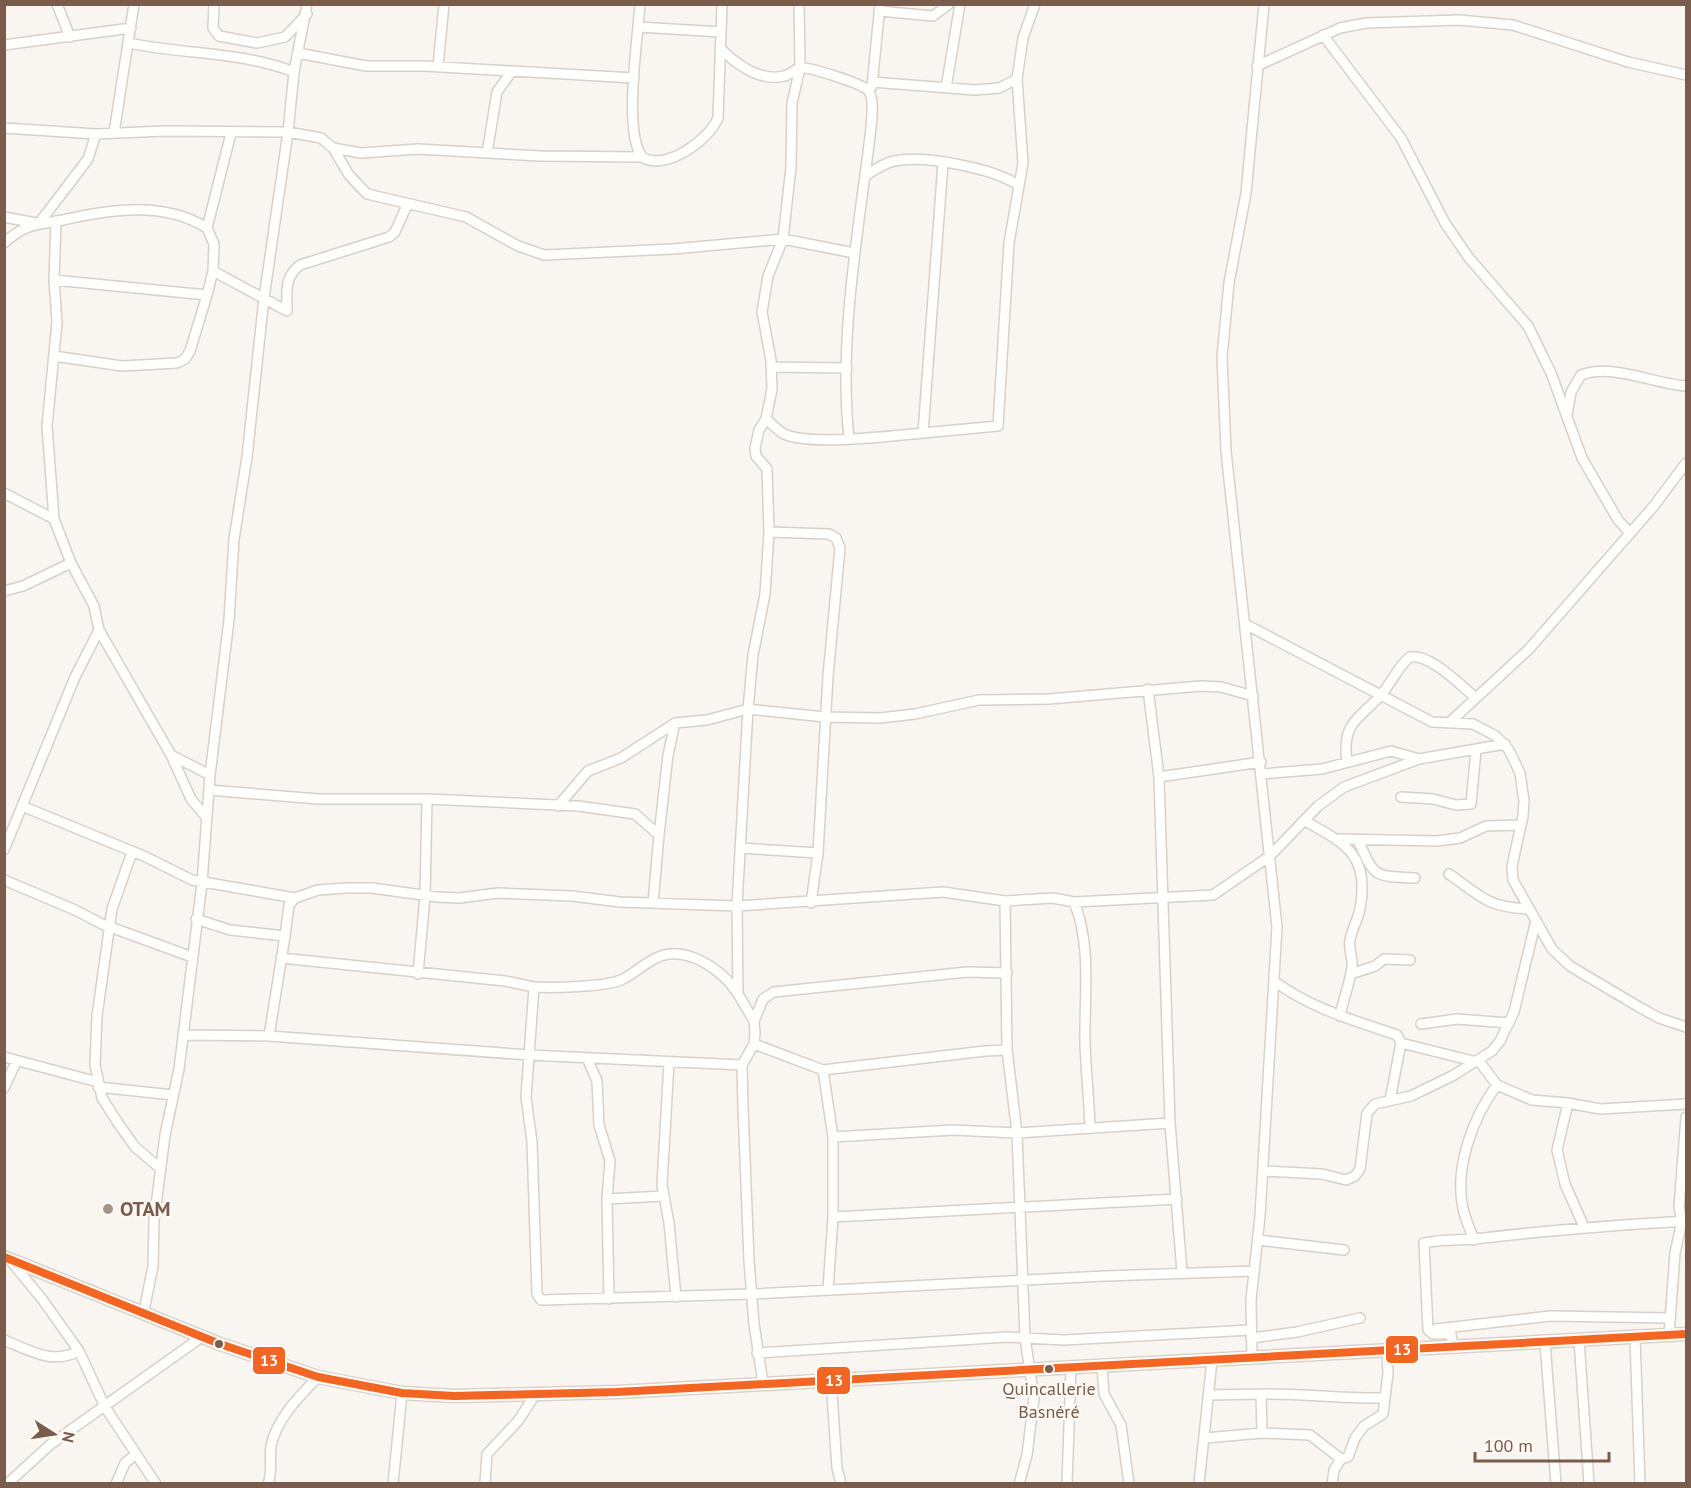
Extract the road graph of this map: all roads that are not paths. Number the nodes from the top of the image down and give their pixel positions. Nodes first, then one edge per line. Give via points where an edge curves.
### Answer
1 (57, 4) edge
2 (134, 4) edge
3 (214, 4) edge
4 (444, 4) edge
5 (640, 4) edge
6 (722, 4) edge
7 (799, 4) edge
8 (949, 4) edge
9 (960, 4) edge
10 (1035, 4) edge
11 (1263, 4) edge
12 (879, 8) edge
13 (307, 9) edge
14 (639, 27) junction
15 (131, 28) junction
16 (721, 32) junction
17 (1323, 35) junction
18 (70, 37) junction
19 (129, 44) junction
20 (4, 45) edge
21 (720, 48) junction
22 (298, 53) junction
23 (438, 66) junction
24 (1257, 66) junction
25 (800, 68) junction
26 (513, 71) junction
27 (294, 72) junction
28 (1686, 75) edge
29 (634, 78) junction
30 (1017, 79) junction
31 (872, 82) junction
32 (946, 88) junction
33 (871, 94) junction
34 (4, 128) edge
35 (288, 132) junction
36 (114, 133) junction
37 (231, 133) junction
38 (96, 134) junction
39 (333, 148) junction
40 (488, 153) junction
41 (642, 157) junction
42 (943, 163) junction
43 (865, 176) junction
44 (1018, 184) junction
45 (407, 205) junction
46 (4, 217) edge
47 (56, 221) junction
48 (38, 223) junction
49 (207, 228) junction
50 (783, 239) junction
51 (4, 243) edge
52 (854, 253) junction
53 (213, 271) junction
54 (54, 280) junction
55 (207, 295) junction
56 (264, 298) junction
57 (54, 356) junction
58 (771, 367) junction
59 (848, 368) junction
60 (1686, 386) edge
61 (766, 418) junction
62 (1567, 418) junction
63 (923, 433) junction
64 (849, 438) junction
65 (1686, 463) edge
66 (4, 493) edge
67 (54, 519) junction
68 (769, 532) junction
69 (1630, 533) junction
70 (71, 563) junction
71 (4, 591) edge
72 (1246, 626) junction
73 (99, 630) junction
74 (1148, 689) junction
75 (1382, 694) junction
76 (1253, 696) junction
77 (1476, 698) junction
78 (748, 709) junction
79 (825, 717) junction
80 (1449, 722) junction
81 (675, 723) junction
82 (1505, 744) junction
83 (1476, 750) junction
84 (171, 755) junction
85 (1419, 759) junction
86 (1261, 762) junction
87 (1347, 762) junction
88 (1262, 774) junction
89 (210, 775) junction
90 (1159, 777) junction
91 (209, 790) junction
92 (1401, 797) dead end
93 (427, 799) junction
94 (22, 806) junction
95 (558, 806) junction
96 (206, 817) junction
97 (1305, 821) junction
98 (1521, 825) junction
99 (658, 835) junction
100 (1339, 839) junction
101 (1358, 840) junction
102 (740, 848) junction
103 (4, 850) edge
104 (132, 852) junction
105 (818, 854) junction
106 (1270, 856) junction
107 (1449, 874) dead end
108 (1415, 878) dead end
109 (4, 880) edge
110 (202, 883) junction
111 (425, 896) junction
112 (295, 898) junction
113 (1162, 899) junction
114 (1005, 901) junction
115 (1074, 902) junction
116 (653, 903) junction
117 (811, 903) junction
118 (737, 906) junction
119 (1529, 909) junction
120 (196, 919) junction
121 (1536, 920) junction
122 (111, 928) junction
123 (285, 936) junction
124 (192, 957) junction
125 (281, 958) junction
126 (1410, 960) dead end
127 (1007, 973) junction
128 (418, 974) junction
129 (1351, 974) junction
130 (1274, 981) junction
131 (534, 987) junction
132 (738, 994) junction
133 (1340, 1016) junction
134 (754, 1021) junction
135 (1509, 1023) junction
136 (1421, 1024) dead end
137 (1686, 1026) edge
138 (183, 1035) junction
139 (269, 1036) junction
140 (1401, 1043) junction
141 (754, 1044) junction
142 (1007, 1050) junction
143 (530, 1054) junction
144 (4, 1057) edge
145 (587, 1058) junction
146 (1478, 1061) junction
147 (16, 1062) junction
148 (669, 1062) junction
149 (742, 1065) junction
150 (823, 1070) junction
151 (1497, 1084) junction
152 (98, 1085) junction
153 (4, 1088) edge
154 (173, 1095) junction
155 (1390, 1100) junction
156 (1568, 1103) junction
157 (1686, 1104) edge
158 (1686, 1117) edge
159 (1170, 1123) junction
160 (1090, 1127) junction
161 (1017, 1133) junction
162 (833, 1137) junction
163 (161, 1169) junction
164 (1263, 1171) junction
165 (663, 1197) junction
166 (608, 1199) junction
167 (1177, 1199) junction
168 (1020, 1208) junction
169 (833, 1217) junction
170 (1684, 1221) edge
171 (1584, 1227) junction
172 (1258, 1240) junction
173 (1474, 1240) junction
174 (1344, 1250) dead end
175 (6, 1258) edge
176 (1254, 1271) junction
177 (1182, 1272) junction
178 (1021, 1280) junction
179 (828, 1289) junction
180 (752, 1294) junction
181 (676, 1297) junction
182 (609, 1299) junction
183 (144, 1311) junction
184 (1360, 1318) dead end
185 (1670, 1318) junction
186 (1428, 1330) junction
187 (1251, 1334) junction
188 (1686, 1334) edge
189 (1669, 1335) junction
190 (202, 1336) junction
191 (1635, 1337) junction
192 (1025, 1338) junction
193 (4, 1340) edge
194 (1579, 1340) junction
195 (1545, 1343) junction
196 (1454, 1348) junction
197 (79, 1352) junction
198 (1387, 1352) junction
199 (757, 1353) junction
200 (1252, 1358) junction
201 (1212, 1360) junction
202 (1102, 1366) junction
203 (1071, 1368) junction
204 (1031, 1371) junction
205 (318, 1377) junction
206 (831, 1379) junction
207 (762, 1383) junction
208 (402, 1393) junction
209 (1261, 1394) junction
210 (535, 1395) junction
211 (1209, 1395) junction
212 (1384, 1398) junction
213 (105, 1407) junction
214 (1262, 1432) junction
215 (1204, 1438) junction
216 (135, 1455) junction
217 (1341, 1459) junction
218 (272, 1482) edge
219 (7, 1484) edge
220 (116, 1484) edge
221 (156, 1484) edge
222 (393, 1484) edge
223 (485, 1484) edge
224 (842, 1484) edge
225 (1019, 1484) edge
226 (1067, 1484) edge
227 (1129, 1484) edge
228 (1199, 1484) edge
229 (1332, 1484) edge
230 (1556, 1484) edge
231 (1589, 1484) edge
232 (1640, 1484) edge

1 - 18 street
2 - 15 street
3 - 13 street via 213,28 219,36 257,43 285,36
4 - 23 street
5 - 14 street
6 - 16 street
7 - 25 street
8 - 12 street via 933,16
9 - 32 street
10 - 30 street via 1023,39
11 - 24 street
12 - 31 street
13 - 22 street
14 - 16 street
14 - 29 street
15 - 18 street
15 - 19 street
16 - 21 street
17 - 24 street
17 - 28 street via 1366,23 1493,22
17 - 62 street via 1401,138 1445,223 1468,258 1528,326
18 - 20 street
19 - 27 street via 164,51 241,56
19 - 36 street
21 - 25 street via 746,69 771,77 791,74
21 - 41 street via 715,126 680,153 655,161
22 - 23 street via 366,66
22 - 27 street
23 - 26 street
24 - 72 street via 1246,194 1222,357 1226,451
25 - 33 street via 854,81
25 - 50 street via 792,103
26 - 29 street
26 - 40 street via 497,92
27 - 35 street
29 - 41 street via 634,139
30 - 32 street via 987,90
30 - 44 street via 1023,152
31 - 32 street
31 - 33 street
33 - 43 street
34 - 38 street
35 - 37 street
35 - 39 street via 321,138
35 - 56 street
36 - 37 street
36 - 38 street
37 - 49 street
38 - 48 street via 88,159 77,176
39 - 40 street via 361,153 418,148
39 - 45 street via 362,191
40 - 41 street
42 - 43 street via 894,161
42 - 44 street via 981,168
42 - 63 street
43 - 52 street
44 - 63 street via 1008,243 998,426
45 - 50 street via 466,217 518,246 553,256
45 - 56 street via 389,237 300,265 291,272 286,310
46 - 48 street
47 - 48 street
47 - 49 street via 106,210 136,210 179,215
47 - 54 street
48 - 51 street
49 - 53 street via 214,244
50 - 52 street
50 - 58 street via 763,298
52 - 59 street
53 - 55 street
53 - 56 street
54 - 55 street
54 - 57 street
55 - 57 street via 190,351 177,363 122,366
56 - 89 street
57 - 67 street via 47,426
58 - 59 street
58 - 61 street via 772,389
59 - 64 street
60 - 62 street via 1616,373 1587,373 1581,375 1571,393
61 - 64 street via 786,435
61 - 68 street via 755,448 756,456 767,469
62 - 69 street via 1582,458 1618,520
63 - 64 street
65 - 69 street
66 - 67 street
67 - 70 street
68 - 78 street via 765,594
68 - 79 street via 829,534 836,538 840,548
69 - 77 street via 1529,649
70 - 71 street
70 - 73 street via 94,606
72 - 75 street
72 - 76 street
73 - 84 street
73 - 94 street via 75,677
74 - 76 street via 1221,687
74 - 79 street via 1049,699 979,700 880,718
74 - 90 street
75 - 77 street via 1408,658 1419,656
75 - 80 street via 1432,722
75 - 87 street via 1350,724 1345,744
76 - 86 street
77 - 80 street
78 - 79 street
78 - 81 street via 707,720
78 - 102 street
79 - 105 street
80 - 82 street via 1481,726
81 - 95 street via 621,758 588,771
81 - 99 street
82 - 83 street
82 - 98 street via 1520,773 1524,801
83 - 85 street
83 - 92 street via 1472,804
84 - 89 street
84 - 96 street via 191,799
85 - 87 street via 1391,751
85 - 97 street via 1344,787
86 - 88 street
86 - 90 street
87 - 88 street via 1322,770
88 - 106 street
89 - 91 street
90 - 113 street
91 - 93 street via 318,799
91 - 96 street
93 - 95 street
93 - 111 street
94 - 103 street
94 - 104 street
95 - 99 street via 635,814
96 - 110 street
97 - 100 street
97 - 106 street
98 - 101 street via 1486,826 1460,838 1437,841
98 - 119 street via 1512,874
99 - 116 street
100 - 101 street
100 - 129 street via 1354,853 1362,885 1360,910 1350,941
101 - 108 street via 1376,874
102 - 105 street
102 - 118 street
104 - 110 street
104 - 122 street via 117,891
105 - 117 street
106 - 113 street via 1213,895
106 - 130 street via 1278,927
107 - 119 street via 1485,901
109 - 122 street
110 - 112 street
110 - 120 street
111 - 112 street via 347,888 318,890
111 - 116 street via 459,898 498,893
111 - 128 street
112 - 123 street via 289,905
113 - 115 street
113 - 159 street
114 - 115 street via 1053,898
114 - 117 street via 956,892
114 - 127 street
115 - 160 street via 1080,916 1084,961
116 - 118 street
117 - 118 street
118 - 132 street
119 - 121 street
120 - 123 street via 230,930
120 - 124 street
121 - 135 street
121 - 137 street via 1555,954 1570,966 1659,1018
122 - 124 street
122 - 152 street via 97,1016
123 - 125 street
124 - 138 street
125 - 128 street
125 - 139 street
126 - 129 street via 1384,959
127 - 134 street via 967,972 774,992 763,999
127 - 142 street
128 - 131 street
129 - 133 street
130 - 133 street via 1301,999
130 - 164 street
131 - 132 street via 620,980 658,956 673,955 705,961 730,980
131 - 143 street
132 - 134 street
133 - 140 street via 1396,1035
134 - 141 street
135 - 136 street via 1457,1019
135 - 146 street via 1492,1051
138 - 139 street
138 - 154 street
139 - 143 street
140 - 146 street
140 - 155 street
141 - 149 street
141 - 150 street
142 - 150 street
142 - 161 street
143 - 145 street
143 - 182 street via 526,1097 532,1142 537,1297
144 - 147 street
145 - 148 street
145 - 166 street via 597,1081 599,1125 610,1161
146 - 151 street
146 - 155 street via 1411,1096
147 - 152 street
147 - 153 street
148 - 149 street
148 - 165 street
149 - 180 street
150 - 162 street
151 - 156 street via 1532,1100
151 - 173 street via 1466,1151 1461,1179 1463,1208
152 - 154 street
152 - 163 street via 135,1147
154 - 163 street
155 - 164 street via 1375,1104 1367,1113 1360,1169 1355,1176 1346,1180 1322,1174
156 - 157 street via 1600,1109
156 - 171 street via 1557,1150 1565,1184
158 - 170 street via 1680,1207
159 - 160 street
159 - 167 street
160 - 161 street
161 - 162 street via 953,1130
161 - 168 street
162 - 169 street
163 - 183 street via 153,1266
164 - 172 street
165 - 166 street
165 - 181 street
166 - 182 street
167 - 168 street
167 - 177 street
168 - 169 street
168 - 178 street
169 - 179 street
170 - 171 street
170 - 185 street via 1675,1253
171 - 173 street
172 - 174 street
172 - 176 street
173 - 186 street via 1451,1238 1424,1243
175 - 183 main road
175 - 197 street via 42,1299
176 - 177 street
176 - 187 street
177 - 178 street
178 - 179 street
178 - 192 street
179 - 180 street
180 - 181 street
180 - 199 street
181 - 182 street
183 - 190 main road
184 - 187 street via 1297,1332
185 - 186 street via 1550,1316
185 - 189 street
186 - 196 street via 1433,1334 1451,1334
187 - 192 street
187 - 200 street
188 - 189 main road
189 - 191 main road
190 - 205 main road
190 - 213 street
191 - 194 main road
191 - 232 street
192 - 199 street via 1007,1336
192 - 204 street
193 - 197 street via 43,1356 64,1359
194 - 195 main road
194 - 231 street
195 - 196 main road
195 - 230 street
196 - 198 main road
197 - 213 street
198 - 200 main road
198 - 212 street
199 - 207 street
200 - 201 main road
201 - 202 main road
201 - 211 street
202 - 203 main road
202 - 227 street via 1104,1394 1121,1425
203 - 204 main road
203 - 226 street
204 - 206 main road
204 - 225 street via 1034,1409
205 - 208 main road
205 - 218 street via 281,1420 271,1448
206 - 207 main road
206 - 224 street via 837,1468
207 - 210 main road
208 - 210 main road via 467,1397
208 - 222 street
209 - 211 street
209 - 212 street
209 - 214 street
210 - 223 street via 518,1421 487,1454
211 - 215 street
212 - 217 street via 1382,1416 1364,1426 1348,1457
213 - 216 street
213 - 219 street via 51,1444
214 - 215 street
214 - 217 street via 1310,1436
215 - 228 street
216 - 220 street via 125,1463
216 - 221 street
217 - 229 street

